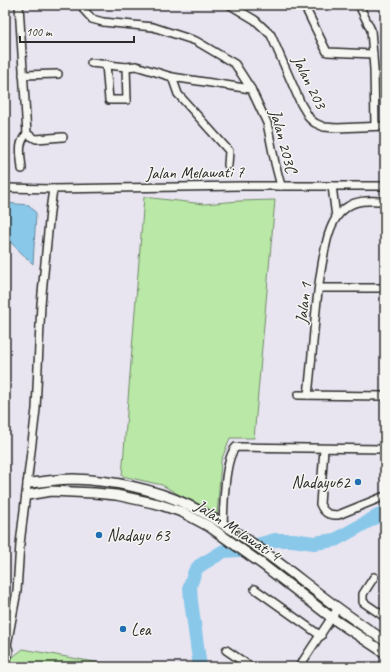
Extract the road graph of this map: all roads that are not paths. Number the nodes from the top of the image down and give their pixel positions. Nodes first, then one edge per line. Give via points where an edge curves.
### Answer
1 (19, 5) edge
2 (84, 5) edge
3 (230, 5) edge
4 (304, 5) edge
5 (359, 5) edge
6 (373, 54) junction
7 (91, 63) dead end
8 (106, 64) junction
9 (126, 66) junction
10 (58, 74) dead end
11 (24, 76) junction
12 (172, 78) junction
13 (251, 89) junction
14 (375, 126) junction
15 (385, 126) edge
16 (27, 134) junction
17 (63, 137) dead end
18 (228, 165) dead end
19 (22, 169) dead end
20 (281, 186) junction
21 (332, 186) junction
22 (385, 186) edge
23 (5, 188) edge
24 (53, 189) junction
25 (385, 201) edge
26 (336, 217) junction
27 (319, 288) junction
28 (385, 288) edge
29 (298, 395) dead end
30 (308, 395) junction
31 (385, 396) edge
32 (324, 449) junction
33 (385, 449) edge
34 (28, 483) junction
35 (27, 495) junction
36 (385, 496) edge
37 (223, 524) junction
38 (374, 577) dead end
39 (255, 590) dead end
40 (338, 608) junction
41 (385, 617) edge
42 (332, 618) junction
43 (320, 636) junction
44 (385, 641) edge
45 (6, 645) edge
46 (226, 650) dead end
47 (384, 650) edge
48 (6, 659) edge
49 (5, 667) edge
50 (251, 667) edge
51 (299, 667) edge

1 - 11 street
2 - 13 street, Jalan 203C via 84,10 92,19 153,27 196,41 235,64
3 - 14 street, Jalan 203 via 255,20 271,35 310,119 324,127
4 - 6 street via 327,52
5 - 6 street via 371,30
6 - 14 street
7 - 8 street
8 - 9 street
8 - 9 street via 109,100 127,100
9 - 12 street via 142,68
10 - 11 street
11 - 16 street
12 - 13 street
12 - 18 street via 178,94 228,151
13 - 20 street, Jalan 203C via 267,123
14 - 15 street, Jalan 203
16 - 17 street via 36,139
16 - 19 street via 20,144
20 - 21 street, Jalan Melawati 7
20 - 24 street, Jalan Melawati 7
21 - 22 street, Jalan Melawati 7
21 - 26 street
23 - 24 street, Jalan Melawati 7
24 - 34 street via 41,304 36,409
25 - 26 street via 356,202
26 - 27 street, Jalan 1 via 328,240
27 - 28 street
27 - 30 street, Jalan 1
29 - 30 street
30 - 31 street
32 - 33 street
32 - 36 street via 320,504 323,511 329,515 338,515
32 - 37 street via 236,447 232,451 227,471
34 - 35 street
34 - 37 street, Jalan Melawati 4 via 74,479 142,489 187,504
35 - 42 street, Jalan Melawati 4 via 51,491 94,492 158,504 182,512 210,527 240,548
35 - 45 street via 17,591
37 - 40 street, Jalan Melawati 4
38 - 41 street via 363,594 363,602
39 - 43 street
40 - 42 street
40 - 44 street, Jalan Melawati 4
42 - 43 street
42 - 47 street, Jalan Melawati 4
43 - 51 street
45 - 48 street via 9,654
46 - 50 street
48 - 49 street

